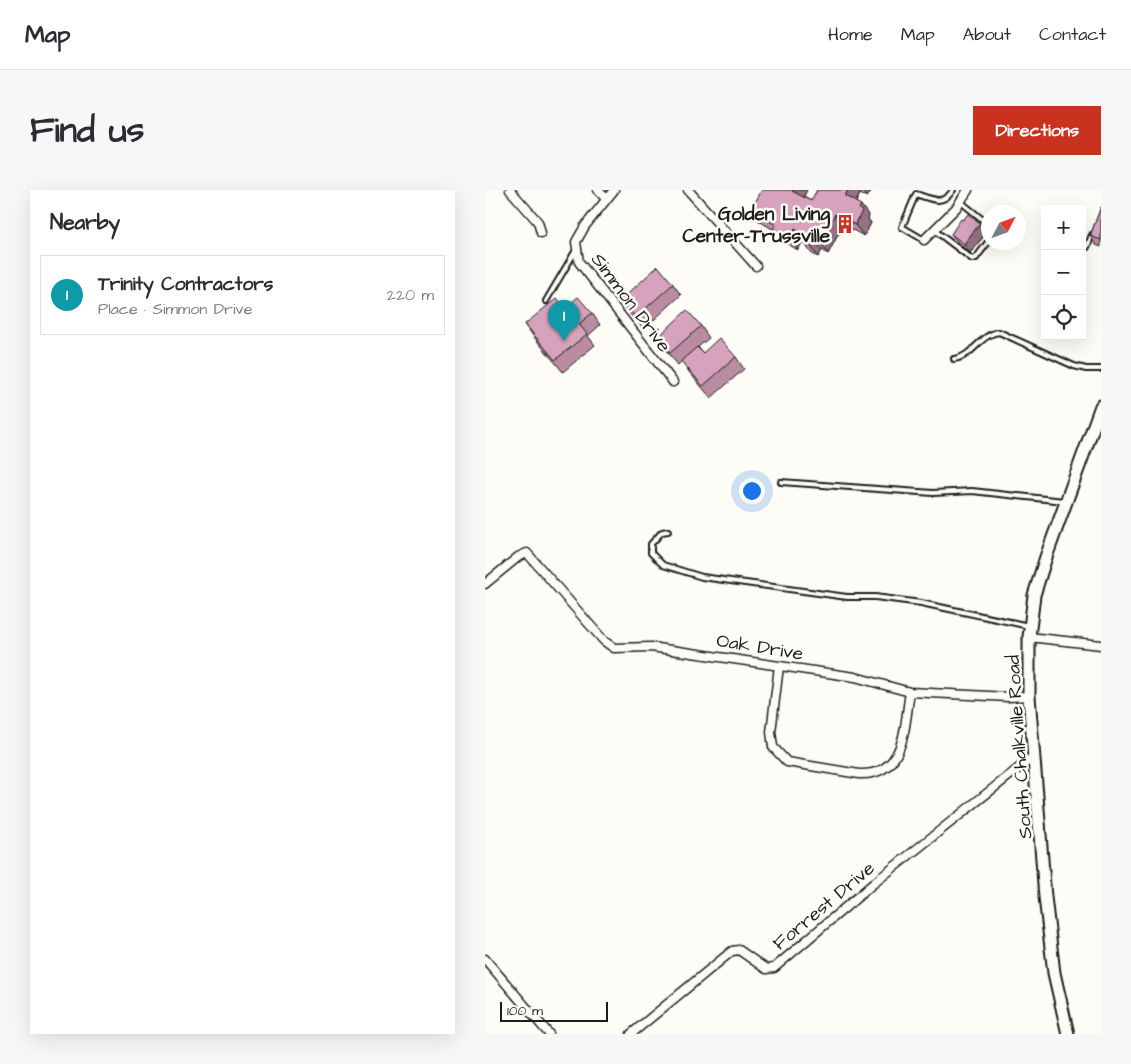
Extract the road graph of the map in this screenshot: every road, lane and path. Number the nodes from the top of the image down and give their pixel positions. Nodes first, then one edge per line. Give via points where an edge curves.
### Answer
1 (510, 190) edge
2 (598, 190) edge
3 (614, 190) edge
4 (688, 190) edge
5 (953, 190) edge
6 (968, 190) edge
7 (916, 192) edge
8 (606, 200) junction
9 (960, 202) junction
10 (981, 218) edge
11 (934, 230) junction
12 (1094, 230) edge
13 (541, 233) dead end
14 (923, 240) joint
15 (1087, 247) dead end
16 (577, 248) junction
17 (982, 250) edge
18 (756, 266) dead end
19 (546, 301) dead end
20 (954, 359) dead end
21 (1101, 369) edge
22 (673, 382) dead end
23 (1101, 406) edge
24 (781, 482) dead end
25 (1066, 501) junction
26 (668, 531) dead end
27 (485, 584) edge
28 (1029, 631) junction
29 (1101, 645) edge
30 (779, 666) junction
31 (910, 692) junction
32 (1029, 696) junction
33 (1034, 756) junction
34 (485, 960) edge
35 (549, 1034) edge
36 (631, 1034) edge
37 (1068, 1034) edge

1 - 13 street via 538,222
2 - 8 street
3 - 8 street, Simmon Drive
4 - 18 street
5 - 7 lane via 946,199 939,201
6 - 9 street
7 - 14 lane via 902,227
8 - 16 street, Simmon Drive via 585,226 576,242
9 - 10 lane
9 - 11 street
11 - 14 street
11 - 17 lane via 971,259
12 - 15 lane
16 - 19 lane
16 - 22 street, Simmon Drive via 579,262 592,281
20 - 21 lane via 966,354 985,336 999,332 1074,366
23 - 25 main road, South Chalkville Road
24 - 25 lane via 933,492 973,491
25 - 28 main road, South Chalkville Road via 1034,595
26 - 28 lane via 662,532 651,544 655,560 702,577 847,597 921,603
27 - 30 street, Oak Drive via 527,553 604,641 614,648 651,647
28 - 29 street
28 - 32 main road, South Chalkville Road
30 - 31 street, Oak Drive via 855,677
30 - 31 street via 771,732 773,746 787,762 859,774 884,771 897,755
31 - 32 street, Oak Drive
32 - 33 main road, South Chalkville Road
33 - 36 street, Forrest Drive via 874,883 774,968 766,969 738,950 731,951
33 - 37 main road, South Chalkville Road via 1053,971
34 - 35 street

